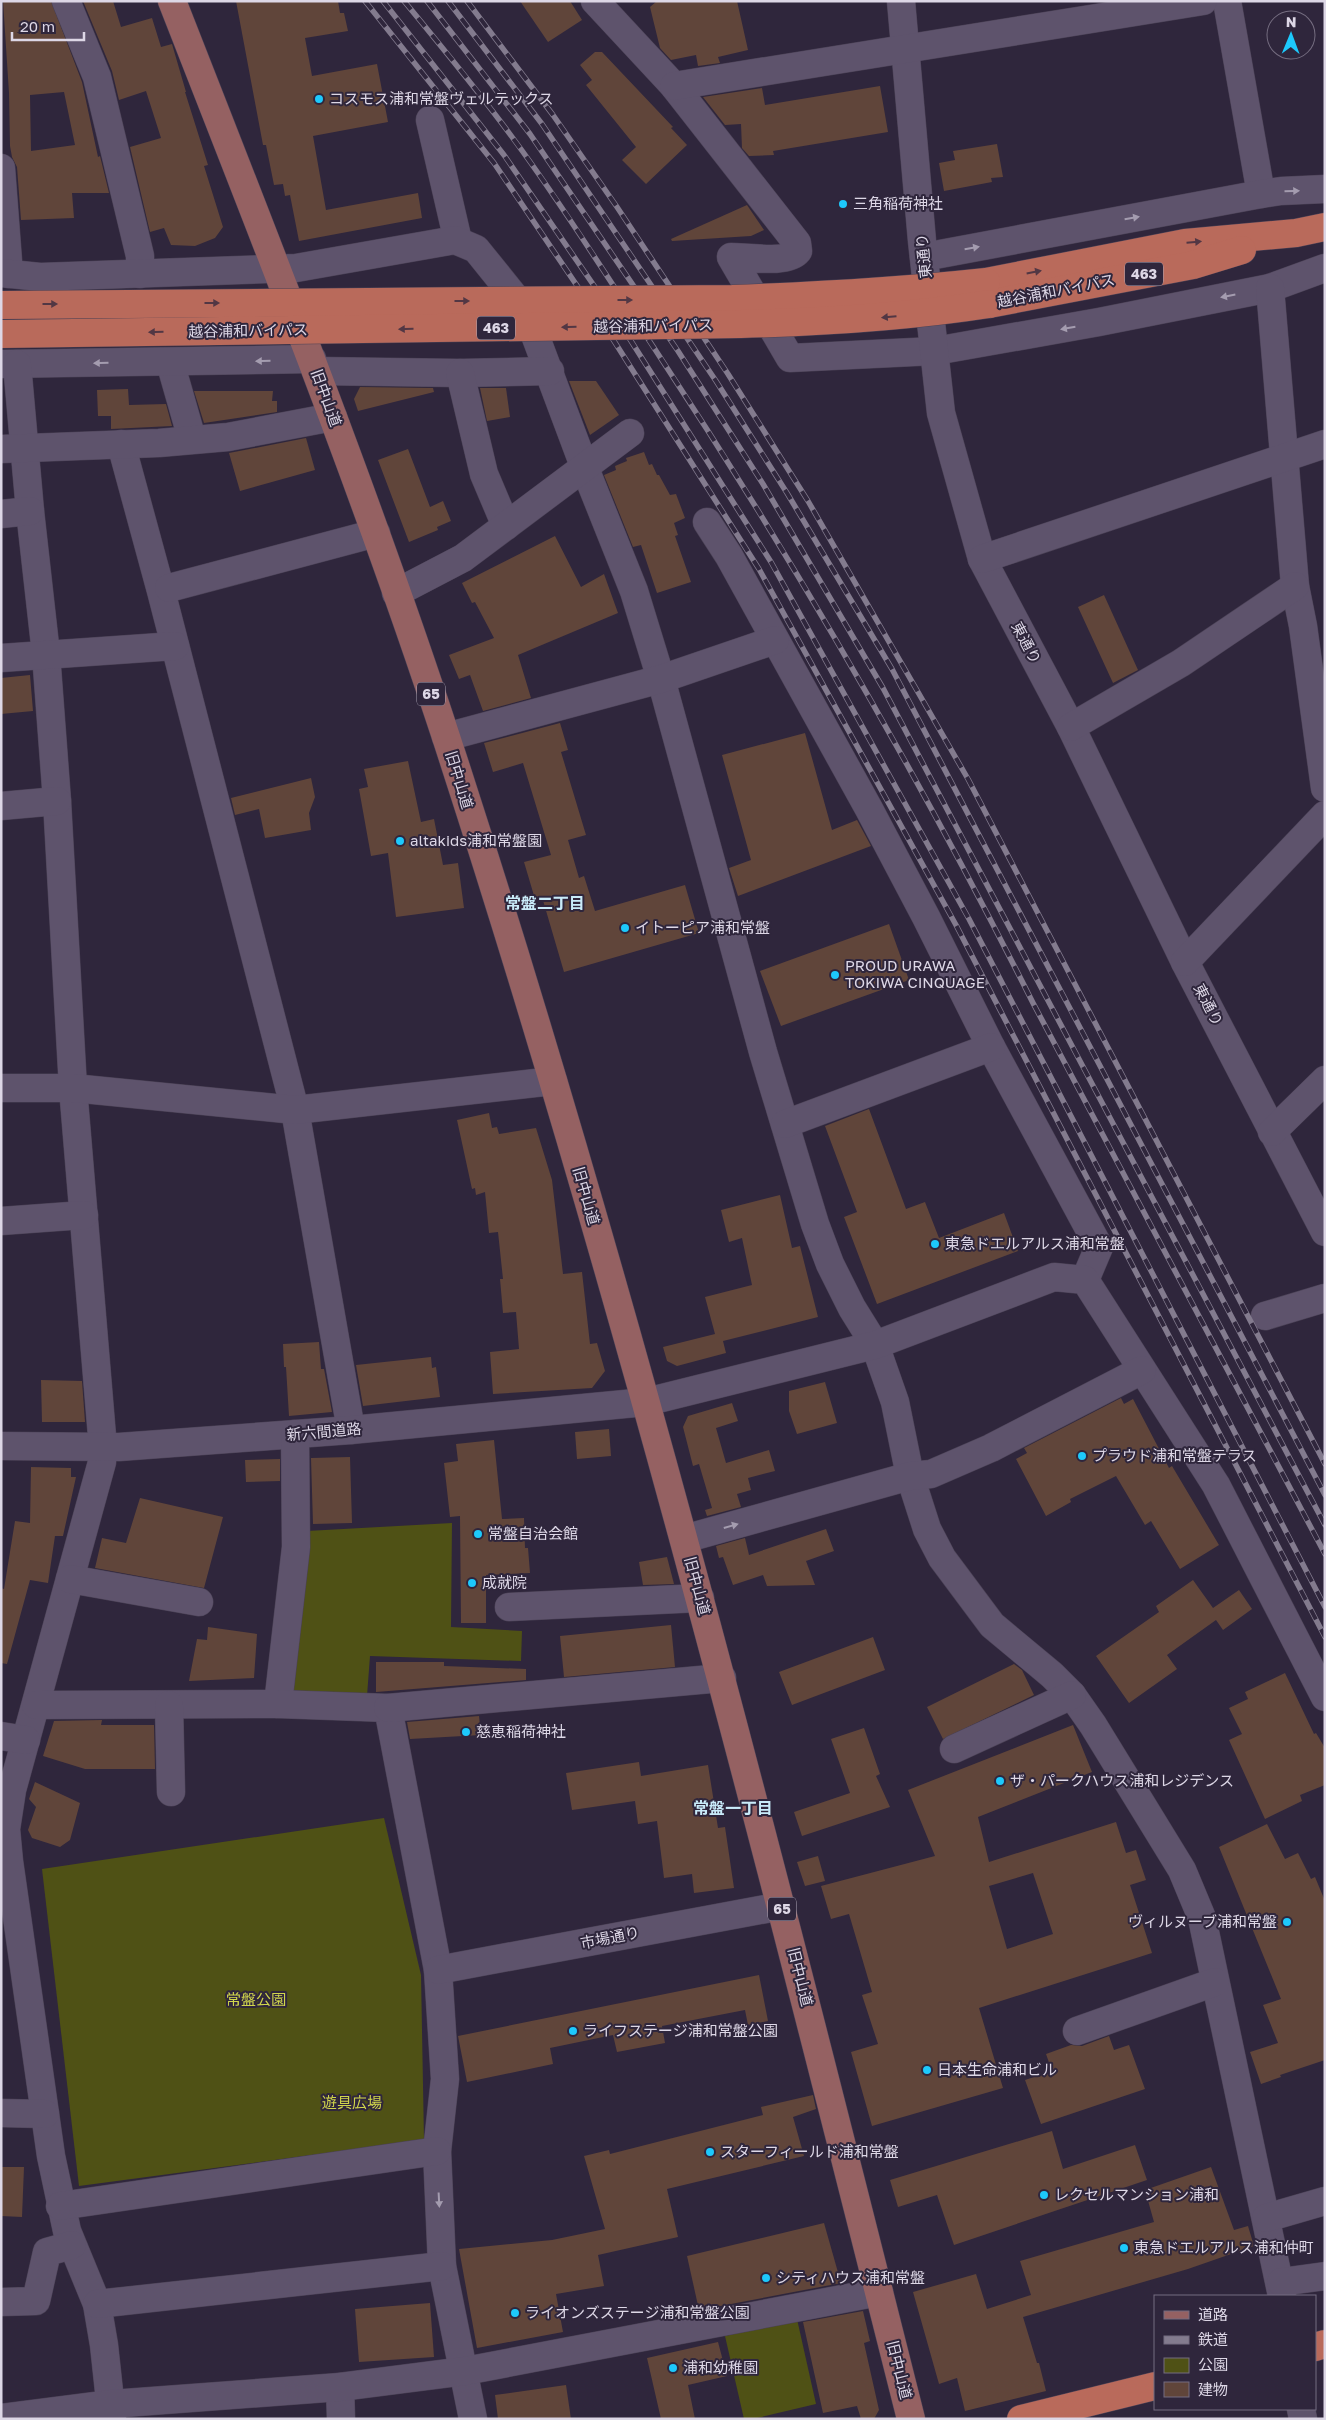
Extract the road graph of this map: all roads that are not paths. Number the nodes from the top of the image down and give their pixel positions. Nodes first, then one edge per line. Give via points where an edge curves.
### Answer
1 (66, 1) edge
2 (172, 1) edge
3 (595, 1) edge
4 (901, 1) edge
5 (1204, 1) edge
6 (1226, 1) edge
7 (1154, 5) edge
8 (906, 48) junction
9 (674, 86) junction
10 (430, 120) dead end
11 (1, 168) edge
12 (1325, 189) edge
13 (1261, 194) junction
14 (1325, 228) edge
15 (1296, 233) junction
16 (458, 241) junction
17 (924, 256) junction
18 (1325, 268) edge
19 (278, 269) junction
20 (5, 274) edge
21 (140, 274) junction
22 (1270, 288) junction
23 (1, 305) edge
24 (1, 334) edge
25 (935, 351) junction
26 (170, 362) junction
27 (9, 364) edge
28 (314, 365) junction
29 (550, 371) junction
30 (460, 373) junction
31 (333, 417) junction
32 (630, 432) dead end
33 (192, 439) junction
34 (121, 444) junction
35 (1325, 444) edge
36 (13, 448) edge
37 (1285, 456) junction
38 (584, 466) junction
39 (30, 511) junction
40 (1, 514) edge
41 (707, 522) dead end
42 (506, 526) junction
43 (376, 533) junction
44 (982, 559) junction
45 (1295, 586) junction
46 (169, 588) dead end
47 (396, 593) junction
48 (1314, 625) edge
49 (775, 640) junction
50 (174, 646) junction
51 (46, 654) junction
52 (1, 658) edge
53 (661, 679) junction
54 (1071, 727) junction
55 (446, 737) junction
56 (1325, 788) edge
57 (57, 802) junction
58 (1, 806) edge
59 (1321, 827) edge
60 (1185, 962) junction
61 (991, 1047) junction
62 (1325, 1080) edge
63 (553, 1081) junction
64 (1, 1088) edge
65 (73, 1088) junction
66 (295, 1110) junction
67 (785, 1124) junction
68 (1272, 1132) junction
69 (84, 1215) junction
70 (1, 1221) edge
71 (1325, 1232) edge
72 (1085, 1280) junction
73 (1325, 1298) edge
74 (1265, 1316) dead end
75 (875, 1345) junction
76 (1142, 1370) junction
77 (646, 1402) junction
78 (351, 1430) junction
79 (295, 1434) junction
80 (1, 1446) edge
81 (103, 1448) junction
82 (910, 1476) junction
83 (684, 1539) junction
84 (70, 1579) junction
85 (700, 1598) junction
86 (199, 1602) dead end
87 (509, 1607) dead end
88 (722, 1678) junction
89 (1072, 1695) junction
90 (1325, 1697) edge
91 (278, 1704) junction
92 (36, 1705) junction
93 (169, 1705) junction
94 (388, 1708) junction
95 (13, 1738) edge
96 (954, 1749) dead end
97 (171, 1792) dead end
98 (6, 1885) edge
99 (782, 1906) junction
100 (438, 1970) junction
101 (1215, 1982) junction
102 (1077, 2031) dead end
103 (1, 2114) edge
104 (45, 2114) junction
105 (437, 2151) junction
106 (1325, 2201) edge
107 (60, 2206) junction
108 (1266, 2218) junction
109 (72, 2245) junction
110 (442, 2266) junction
111 (1325, 2276) edge
112 (1282, 2289) edge
113 (879, 2292) junction
114 (1, 2302) edge
115 (97, 2304) junction
116 (465, 2371) junction
117 (1154, 2386) edge
118 (340, 2387) junction
119 (111, 2411) edge
120 (1, 2418) edge
121 (341, 2419) edge
122 (473, 2419) edge
123 (911, 2419) edge
124 (1021, 2419) edge

1 - 21 street via 98,77 140,256
2 - 19 main road, 旧中山道 / 65
3 - 9 street
4 - 8 street, 東通り
5 - 7 street
6 - 13 street
7 - 8 street
8 - 9 street
8 - 17 street, 東通り
9 - 25 street via 797,243 798,251 794,256 731,257 790,358
10 - 16 street
11 - 20 street
13 -> 12 street
17 -> 13 street
14 - 15 highway, 越谷浦和バイパス / 463
23 -> 15 highway, 越谷浦和バイパス / 463, bridge via 839,295 986,282 1185,243
15 -> 24 highway, 越谷浦和バイパス / 463, bridge via 1193,265 919,315 741,324
16 - 19 street
16 - 29 street via 476,249 526,311
17 - 25 street, 東通り
18 - 22 street
19 - 21 street
19 - 28 main road, 旧中山道 / 65
20 - 21 street via 40,277
22 -> 25 street
22 - 37 street
25 - 44 street, 東通り via 941,413
26 -> 27 street
28 -> 26 street
26 - 33 street
27 - 36 street
28 - 30 street
28 - 31 main road, 旧中山道 / 65
29 - 30 street
29 - 38 street
30 - 42 street via 484,474
31 - 33 street via 228,438
31 - 43 main road, 旧中山道 / 65
32 - 38 street
33 - 34 street
34 - 36 street
34 - 50 street
35 - 37 street
36 - 39 street
37 - 44 street
37 - 45 street
38 - 42 street
38 - 53 street via 634,591
39 - 40 street
39 - 51 street
41 - 49 street
42 - 47 street via 463,558
43 - 46 street
43 - 47 main road, 旧中山道 / 65
44 - 54 street, 東通り
45 - 48 street
45 - 54 street via 1180,663
47 - 55 main road, 旧中山道 / 65
48 - 56 street
49 - 53 street
49 - 61 street via 922,909
50 - 51 street
50 - 66 street
51 - 52 street
51 - 57 street
53 - 55 street
53 - 67 street
54 - 60 street, 東通り
55 - 63 main road, 旧中山道 / 65
57 - 58 street
57 - 65 street
59 - 60 street
60 - 68 street, 東通り
61 - 67 street
61 - 72 street via 1099,1247
62 - 68 street
63 - 66 street
63 - 77 main road, 旧中山道 / 65
64 - 65 street
65 - 66 street
65 - 69 street
66 - 78 street
67 - 75 street via 830,1264
68 - 71 street, 東通り
69 - 70 street
69 - 81 street
72 - 75 street, 新六間道路 via 1054,1277
72 - 76 street
73 - 74 street
75 - 77 street, 新六間道路
75 - 82 street via 895,1402
76 - 82 street via 991,1448 931,1474
76 - 90 street via 1216,1486
77 - 78 street, 新六間道路
77 - 83 main road, 旧中山道 / 65
78 - 79 street, 新六間道路
79 - 81 street, 新六間道路
79 - 91 street via 296,1547
80 - 81 street, 新六間道路
81 - 84 street
83 -> 82 street
82 - 89 street via 927,1530 948,1566 992,1625
83 - 85 main road, 旧中山道 / 65
84 - 86 street
84 - 92 street
85 - 87 street
85 - 88 main road, 旧中山道 / 65
88 - 94 street
88 - 99 main road, 旧中山道 / 65
89 - 96 street
89 - 101 street via 1182,1870 1202,1918
91 - 93 street
91 - 94 street
92 - 93 street
92 - 95 street
93 - 97 street
94 - 100 street
95 - 98 street via 6,1829
98 - 104 street
99 - 100 street, 市場通り
99 - 113 main road, 旧中山道 / 65
100 - 105 street via 445,2079
101 - 102 street
101 - 108 street
103 - 104 street
104 - 107 street
105 - 107 street
105 -> 110 street
106 - 108 street
107 - 109 street
108 - 112 street
109 - 114 street via 46,2252 36,2301
109 - 115 street
110 - 115 street
110 - 116 street
111 - 112 street
113 - 116 street
113 - 123 main road, 旧中山道 / 65
115 - 119 street
116 - 118 street
116 - 122 street
117 - 124 highway
118 - 119 street
118 - 121 street
119 - 120 street

